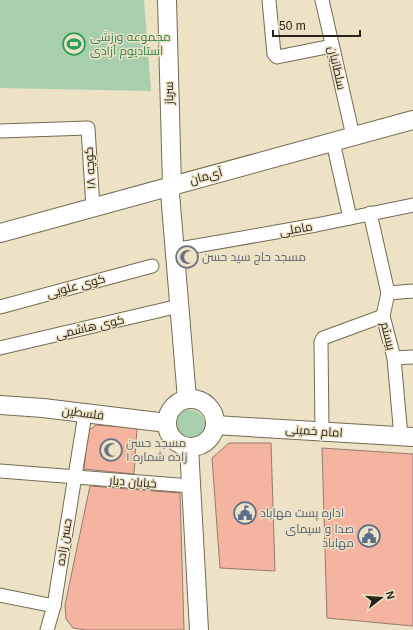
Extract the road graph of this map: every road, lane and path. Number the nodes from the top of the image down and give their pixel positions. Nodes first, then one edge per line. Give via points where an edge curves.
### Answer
1 (167, 0) edge
2 (269, 0) edge
3 (322, 0) edge
4 (332, 46) junction
5 (413, 120) edge
6 (0, 131) edge
7 (353, 136) junction
8 (333, 142) junction
9 (172, 186) junction
10 (413, 205) edge
11 (93, 208) junction
12 (370, 213) junction
13 (350, 218) junction
14 (0, 234) edge
15 (179, 249) junction
16 (152, 266) dead end
17 (413, 291) edge
18 (388, 293) junction
19 (179, 306) junction
20 (0, 307) edge
21 (383, 316) junction
22 (0, 348) edge
23 (413, 357) edge
24 (394, 358) junction
25 (189, 399) junction
26 (0, 405) edge
27 (85, 414) junction
28 (167, 423) junction
29 (215, 425) junction
30 (322, 432) junction
31 (407, 437) edge
32 (189, 448) junction
33 (0, 471) edge
34 (75, 478) junction
35 (191, 486) junction
36 (0, 594) edge
37 (54, 606) junction
38 (47, 630) edge
39 (199, 630) edge

1 - 9 main road, سرباز
2 - 4 street via 274,54 277,56
3 - 4 street, سلطانیان
4 - 7 street, سلطانیان
5 - 7 main road, آی‌مان
6 - 11 street, کوچه ۱۸ via 88,128
7 - 8 main road, آی‌مان
8 - 9 main road, آی‌مان
8 - 13 street
9 - 11 main road, آی‌مان
9 - 15 main road
9 - 19 main road via 170,193
10 - 12 street, ماملی
11 - 14 main road, آی‌مان
12 - 13 street, ماملی
12 - 18 street, بیستم
13 - 15 street, ماملی
15 - 25 main road
16 - 20 street, کوی علویی
17 - 18 street
18 - 21 street, بیستم
19 - 22 street, کوی هاشمی
19 - 25 main road
21 - 24 street, بیستم
21 - 30 street via 323,338
23 - 24 street
24 - 31 street, بیستم
25 - 28 main road via 177,403 171,409
25 - 29 main road via 206,404 215,417
26 - 27 main road, فلسطین
27 - 28 main road, فلسطین
27 - 34 street, حسن زاده
28 - 32 main road via 171,437
29 - 30 main road, امام خمینی
29 - 32 main road via 210,439
30 - 31 main road, امام خمینی
32 - 35 main road
33 - 34 street, خیابان دیار
34 - 35 street, خیابان دیار
34 - 37 street, حسن زاده
35 - 39 main road
36 - 37 street
37 - 38 street, حسن زاده

